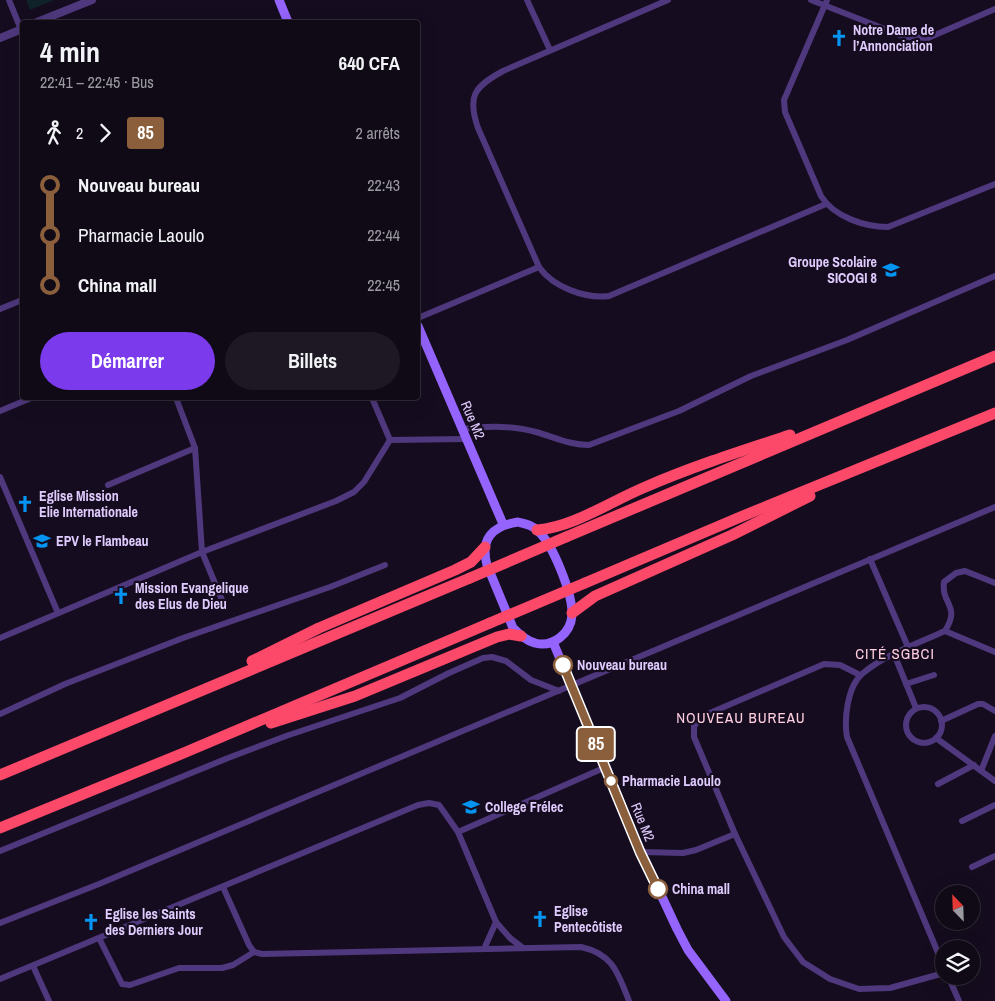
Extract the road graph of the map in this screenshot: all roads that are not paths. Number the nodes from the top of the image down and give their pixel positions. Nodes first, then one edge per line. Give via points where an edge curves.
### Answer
1 (9, 0) edge
2 (92, 0) edge
3 (279, 0) edge
4 (528, 0) edge
5 (668, 0) edge
6 (811, 0) edge
7 (826, 3) edge
8 (995, 9) edge
9 (42, 20) edge
10 (287, 20) edge
11 (20, 25) edge
12 (20, 31) edge
13 (0, 38) edge
14 (550, 50) junction
15 (995, 184) edge
16 (826, 204) junction
17 (539, 267) junction
18 (995, 276) edge
19 (20, 301) edge
20 (0, 309) edge
21 (420, 317) edge
22 (420, 331) edge
23 (995, 356) edge
24 (26, 400) edge
25 (177, 400) edge
26 (373, 400) edge
27 (870, 407) junction
28 (0, 411) edge
29 (995, 413) edge
30 (462, 429) junction
31 (466, 439) junction
32 (390, 440) junction
33 (195, 448) junction
34 (888, 457) junction
35 (0, 477) edge
36 (108, 485) dead end
37 (995, 506) edge
38 (503, 524) junction
39 (537, 530) junction
40 (485, 547) junction
41 (202, 552) junction
42 (870, 559) junction
43 (385, 565) dead end
44 (995, 583) edge
45 (222, 600) dead end
46 (58, 613) junction
47 (572, 613) junction
48 (945, 631) junction
49 (521, 636) junction
50 (0, 638) edge
51 (553, 642) junction
52 (908, 647) junction
53 (995, 652) edge
54 (894, 654) junction
55 (860, 675) junction
56 (934, 675) dead end
57 (906, 684) junction
58 (571, 686) junction
59 (558, 691) junction
60 (170, 703) junction
61 (916, 708) junction
62 (995, 711) edge
63 (0, 714) edge
64 (941, 721) junction
65 (995, 736) edge
66 (936, 738) junction
67 (186, 752) junction
68 (974, 766) junction
69 (606, 767) junction
70 (981, 771) junction
71 (0, 775) edge
72 (995, 781) edge
73 (938, 784) dead end
74 (995, 805) edge
75 (962, 821) dead end
76 (0, 828) edge
77 (458, 832) junction
78 (735, 834) junction
79 (0, 851) edge
80 (640, 852) junction
81 (995, 856) edge
82 (972, 868) dead end
83 (222, 887) junction
84 (496, 922) junction
85 (0, 923) edge
86 (99, 938) junction
87 (935, 946) edge
88 (523, 948) junction
89 (484, 949) junction
90 (254, 952) junction
91 (33, 966) junction
92 (935, 976) edge
93 (0, 979) edge
94 (952, 985) edge
95 (49, 1001) edge
96 (629, 1001) edge
97 (726, 1001) edge
98 (959, 1001) edge

1 - 11 street
2 - 9 street
3 - 10 main road
4 - 14 street
5 - 14 street
6 - 7 street
7 - 8 street via 905,37 928,38
7 - 16 street via 784,100 785,112
12 - 13 street
14 - 17 street via 484,82 473,97 473,113 478,128
15 - 16 street via 888,227 856,222
16 - 17 street via 609,296 595,298 571,290
17 - 21 street
18 - 30 street via 847,340 751,376 679,411 589,445 577,445 534,431 491,427
19 - 20 street
22 - 30 main road, Rue M2
23 - 27 highway
24 - 28 street
25 - 33 street
26 - 32 street
27 - 39 highway via 684,471 555,528
27 - 60 highway, bridge
29 - 34 highway
30 - 31 main road, Rue M2
31 - 32 street
31 - 38 main road, Rue M2
32 - 41 street via 364,482 354,492 285,522
33 - 36 street
33 - 41 street
34 - 47 highway via 732,535 595,596
34 - 67 highway, bridge
35 - 46 street
37 - 42 street
38 - 39 main road via 530,524
38 - 40 main road via 489,537
39 - 47 main road via 546,539 570,594
40 - 49 main road via 487,566 514,628
40 - 60 highway via 471,562 455,570 319,628
41 - 45 street
41 - 46 street
42 - 52 street
42 - 58 street
43 - 63 street via 183,638 65,684
44 - 48 street via 961,570 944,582 952,617
46 - 50 street
47 - 51 main road via 569,628
48 - 52 street
48 - 53 street
49 - 51 main road via 533,643
49 - 67 highway via 497,637 355,696
51 - 58 main road, Rue M2
52 - 54 street
54 - 55 street
54 - 57 street
55 - 78 street via 840,665 824,664 703,716 694,726 694,738
55 - 87 street via 846,709 847,737
56 - 57 street
57 - 61 street
58 - 59 street
58 - 69 main road, Rue M2
59 - 79 street via 531,680 506,661 483,658 400,698 236,754
59 - 85 street
60 - 71 highway
61 - 64 street via 934,710
61 - 66 street via 909,714 905,726 910,737 920,743
62 - 64 street via 978,704
64 - 66 street via 942,728
65 - 70 street
66 - 68 street
67 - 76 highway
68 - 70 street
68 - 73 street
69 - 77 street
69 - 80 main road, Rue M2
70 - 72 street
74 - 75 street
77 - 83 street via 439,806 429,802
77 - 84 street
78 - 80 street via 682,853
78 - 92 street via 784,937 803,962 830,979 859,989 890,988
80 - 97 main road, Rue M2 via 688,950
81 - 82 street
83 - 86 street
83 - 90 street
84 - 88 street
84 - 89 street
86 - 90 street via 122,984 130,985 178,968 222,968
86 - 91 street
88 - 89 street
88 - 96 street via 581,947 594,950 614,966
89 - 90 street
91 - 93 street
91 - 95 street
94 - 98 street

